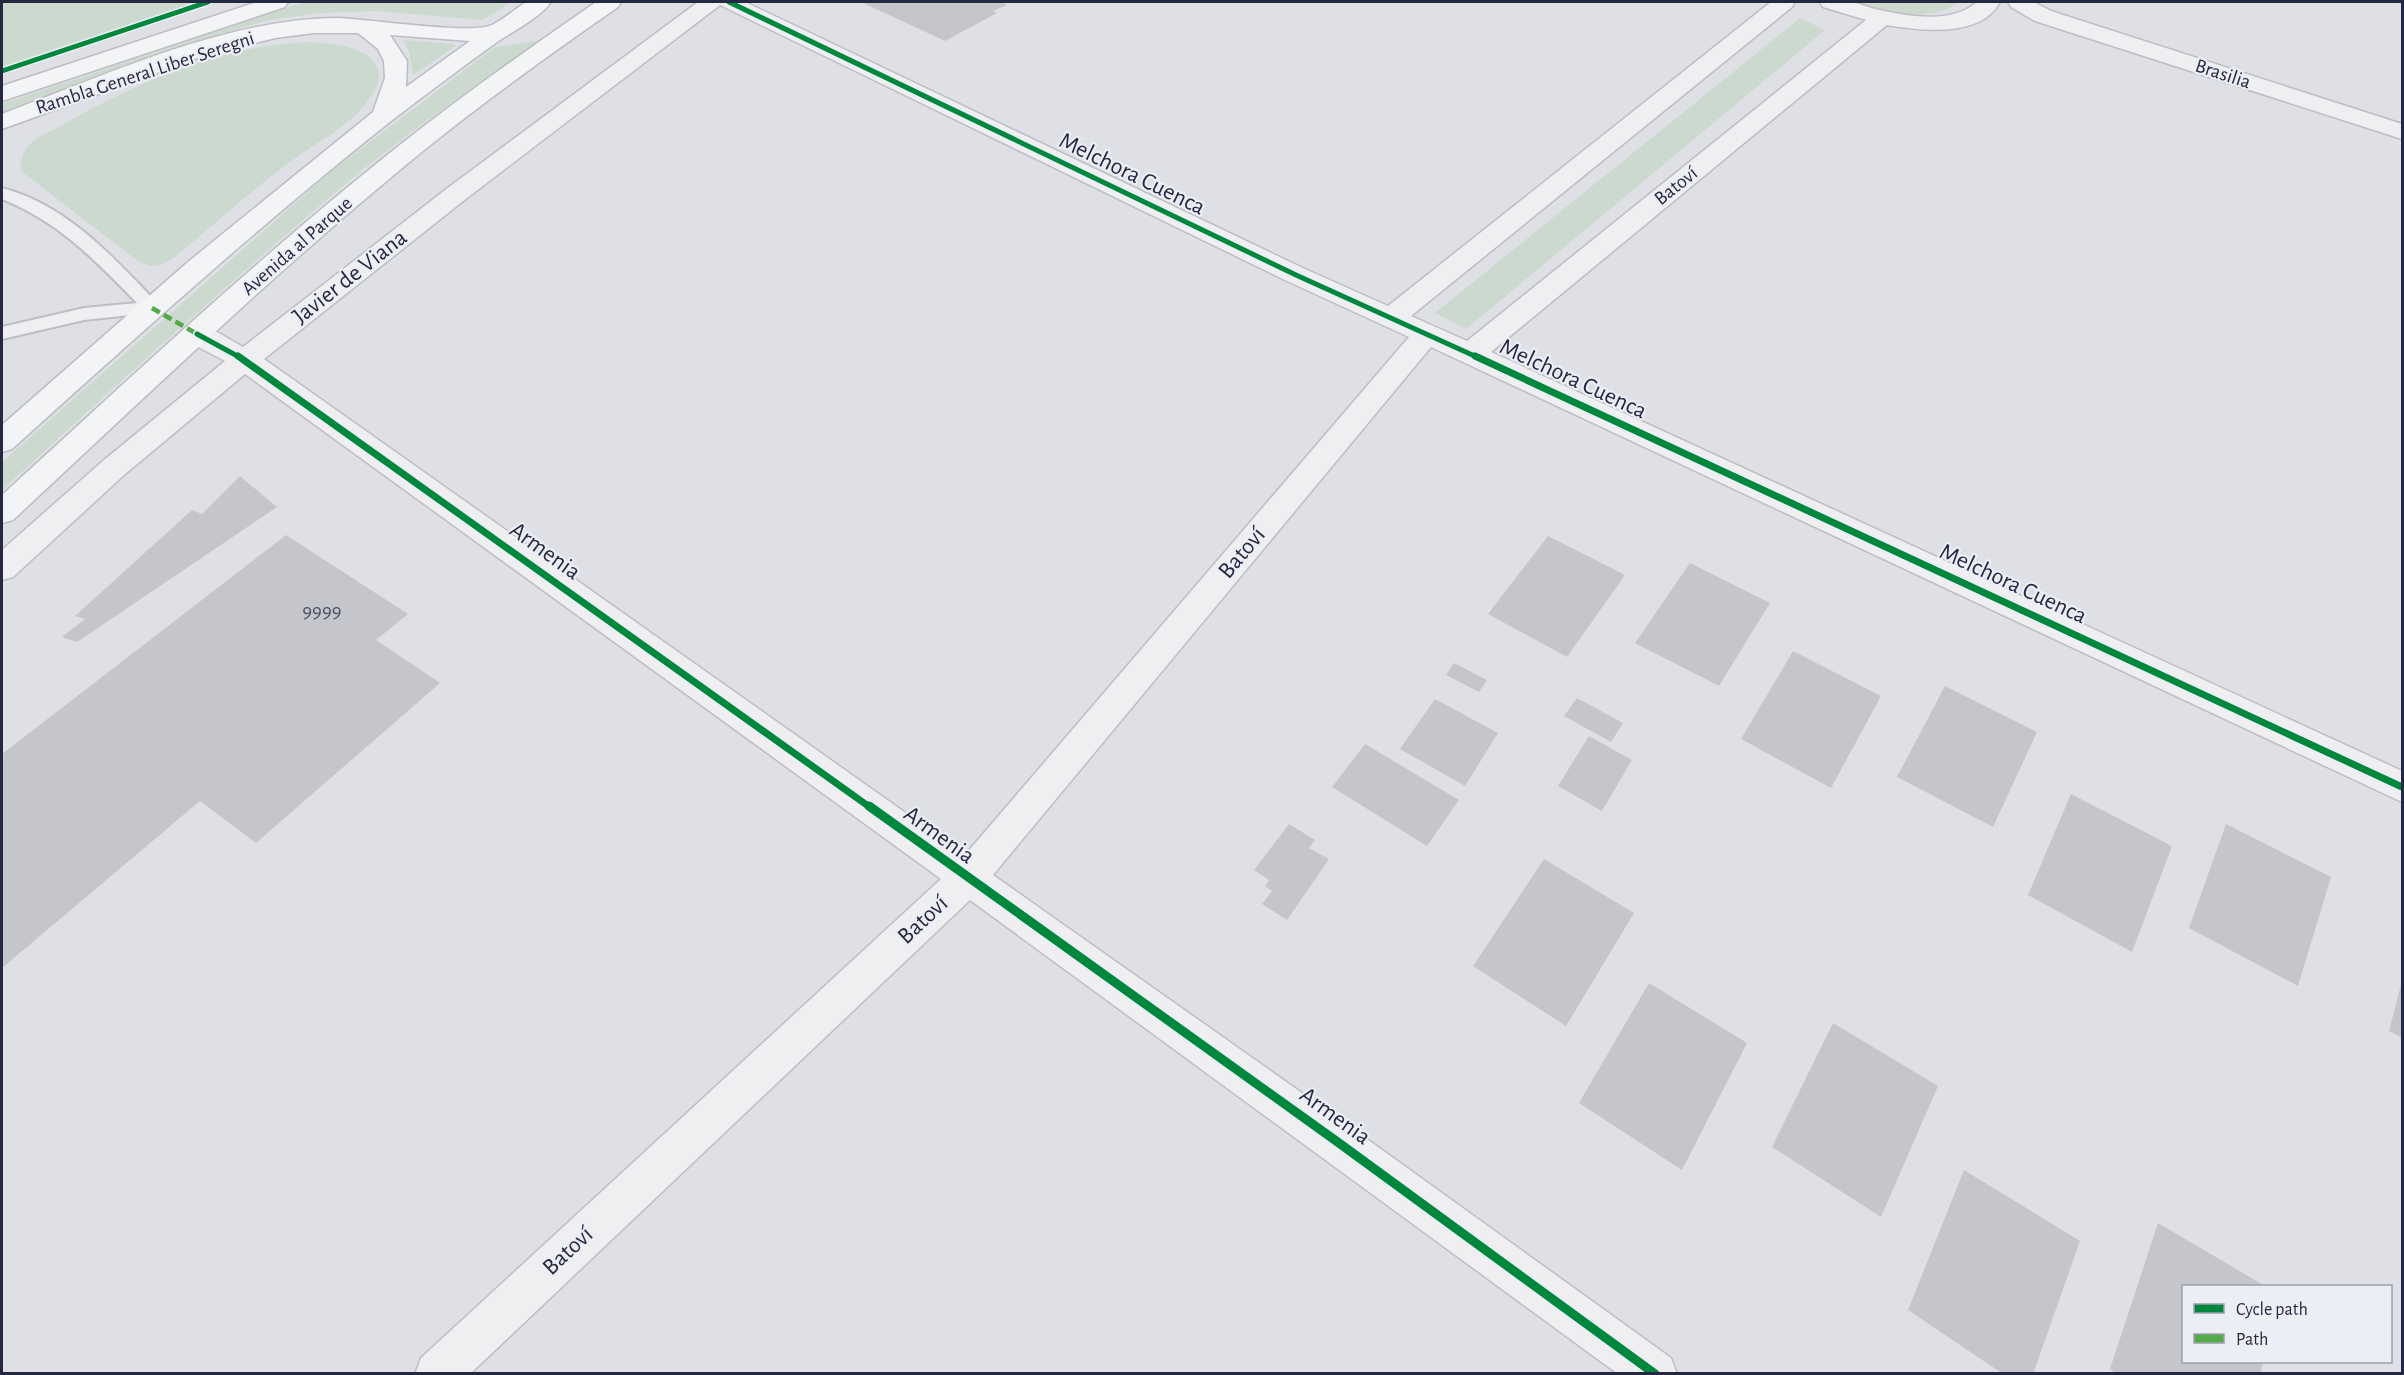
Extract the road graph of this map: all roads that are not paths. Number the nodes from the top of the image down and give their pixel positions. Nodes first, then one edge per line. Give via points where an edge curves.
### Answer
1 (277, 2) edge
2 (540, 2) edge
3 (609, 2) edge
4 (711, 2) edge
5 (729, 2) edge
6 (1784, 2) edge
7 (1831, 2) edge
8 (2019, 2) edge
9 (1980, 8) edge
10 (2043, 16) junction
11 (1881, 19) junction
12 (364, 26) junction
13 (494, 33) junction
14 (2, 94) edge
15 (384, 114) junction
16 (2, 122) edge
17 (2403, 132) edge
18 (2, 193) edge
19 (153, 308) junction
20 (1391, 318) junction
21 (2, 333) edge
22 (197, 334) junction
23 (1427, 334) junction
24 (1470, 354) junction
25 (245, 360) junction
26 (2, 441) edge
27 (2, 512) edge
28 (2, 568) edge
29 (2403, 787) edge
30 (968, 879) junction
31 (437, 1374) edge
32 (1655, 1374) edge

1 - 14 main road, Rambla General Liber Seregni
2 - 13 main road, Avenida al Parque
3 - 13 main road, Rambla General Liber Seregni via 564,20
3 - 22 main road, Avenida al Parque via 381,173
4 - 25 street, Javier de Viana via 485,170
5 - 20 street, Melchora Cuenca
6 - 20 street
7 - 11 street, Brasilia
8 - 10 street, Brasilia
9 - 10 street, Brasilia
9 - 11 street, Brasilia via 1943,22
10 - 17 street, Brasilia
11 - 24 street, Batoví
12 - 13 main road, Rambla General Liber Seregni
12 - 15 main road via 385,42 397,64 397,78
12 - 16 main road, Rambla General Liber Seregni via 314,26 233,41
13 - 15 main road, Avenida al Parque
15 - 19 main road, Avenida al Parque
18 - 19 lane via 37,207 93,248
19 - 21 lane via 84,314
19 - 26 main road, Avenida al Parque
20 - 23 street, Melchora Cuenca
22 - 25 street, Armenia
22 - 27 main road, Avenida al Parque
23 - 24 street, Melchora Cuenca
23 - 30 street, Batoví
24 - 29 street, Melchora Cuenca
25 - 28 street, Javier de Viana via 60,513
25 - 30 street, Armenia
30 - 31 street, Batoví
30 - 32 street, Armenia via 1340,1143

